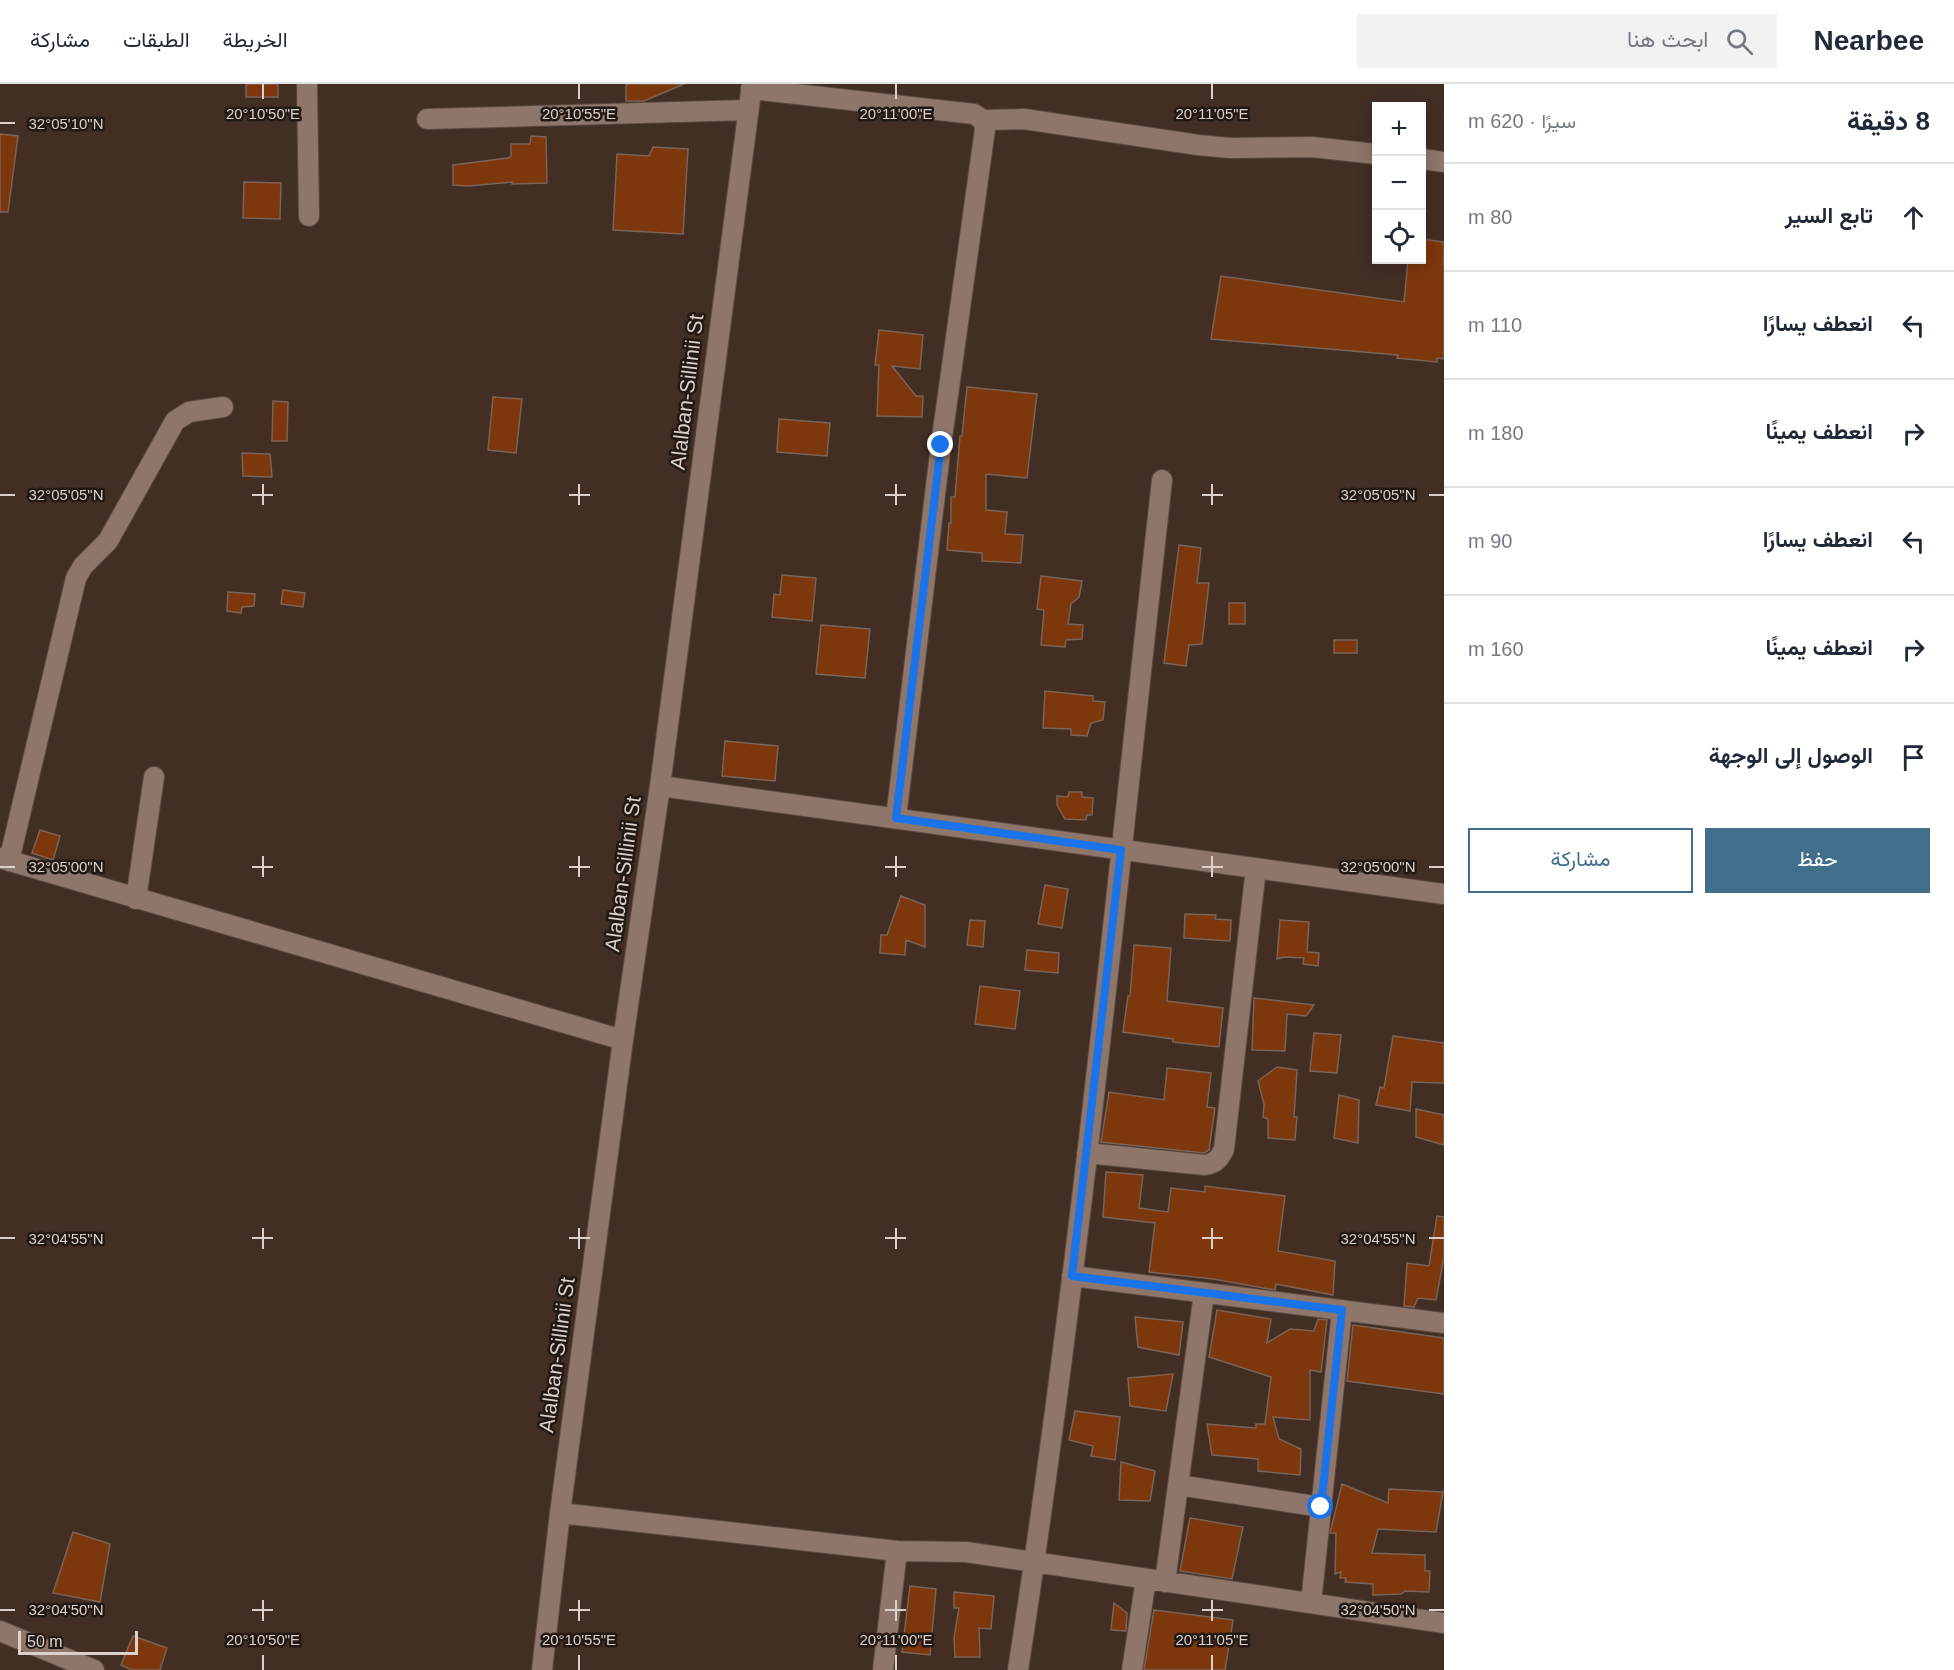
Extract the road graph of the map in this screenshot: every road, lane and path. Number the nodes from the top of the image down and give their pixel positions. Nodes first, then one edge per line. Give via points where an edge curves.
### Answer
1 (307, 84) edge
2 (751, 86) edge
3 (748, 110) junction
4 (427, 118) dead end
5 (983, 120) junction
6 (1372, 153) edge
7 (1426, 160) edge
8 (1444, 162) edge
9 (309, 216) dead end
10 (223, 407) dead end
11 (1162, 480) dead end
12 (154, 777) dead end
13 (660, 786) junction
14 (896, 818) junction
15 (1121, 850) junction
16 (4, 859) edge
17 (1256, 868) junction
18 (1444, 894) edge
19 (136, 899) junction
20 (623, 1040) junction
21 (1087, 1153) junction
22 (1072, 1276) junction
23 (1204, 1293) junction
24 (1342, 1310) junction
25 (1444, 1323) edge
26 (1178, 1485) junction
27 (1321, 1507) junction
28 (560, 1513) junction
29 (897, 1551) junction
30 (1035, 1562) junction
31 (1156, 1580) junction
32 (1311, 1603) junction
33 (1444, 1623) edge
34 (0, 1631) edge
35 (94, 1670) edge
36 (542, 1670) edge
37 (883, 1670) edge
38 (1018, 1670) edge
39 (1132, 1670) edge

1 - 9 street
2 - 3 street, Alalban-Sillinii St
2 - 5 street via 974,114
3 - 4 street
3 - 13 street, Alalban-Sillinii St
5 - 6 street via 1024,118 1230,148 1312,147
5 - 14 street via 985,129 941,445
7 - 8 street
10 - 16 street via 189,412 175,421 108,541 76,578
11 - 15 street
12 - 19 street
13 - 14 street
13 - 20 street, Alalban-Sillinii St
14 - 15 street
15 - 17 street
15 - 21 street
16 - 19 street
17 - 18 street
17 - 21 street via 1220,1158 1205,1165
19 - 20 street
20 - 28 street, Alalban-Sillinii St
21 - 22 street
22 - 23 street
22 - 30 street
23 - 24 street
23 - 26 street
24 - 25 street
24 - 27 street
26 - 27 street
26 - 31 street
27 - 32 street
28 - 29 street
28 - 36 street, Alalban-Sillinii St
29 - 30 street via 966,1552
29 - 37 street
30 - 31 street
30 - 38 street
31 - 32 street
31 - 39 street
32 - 33 street
34 - 35 street

